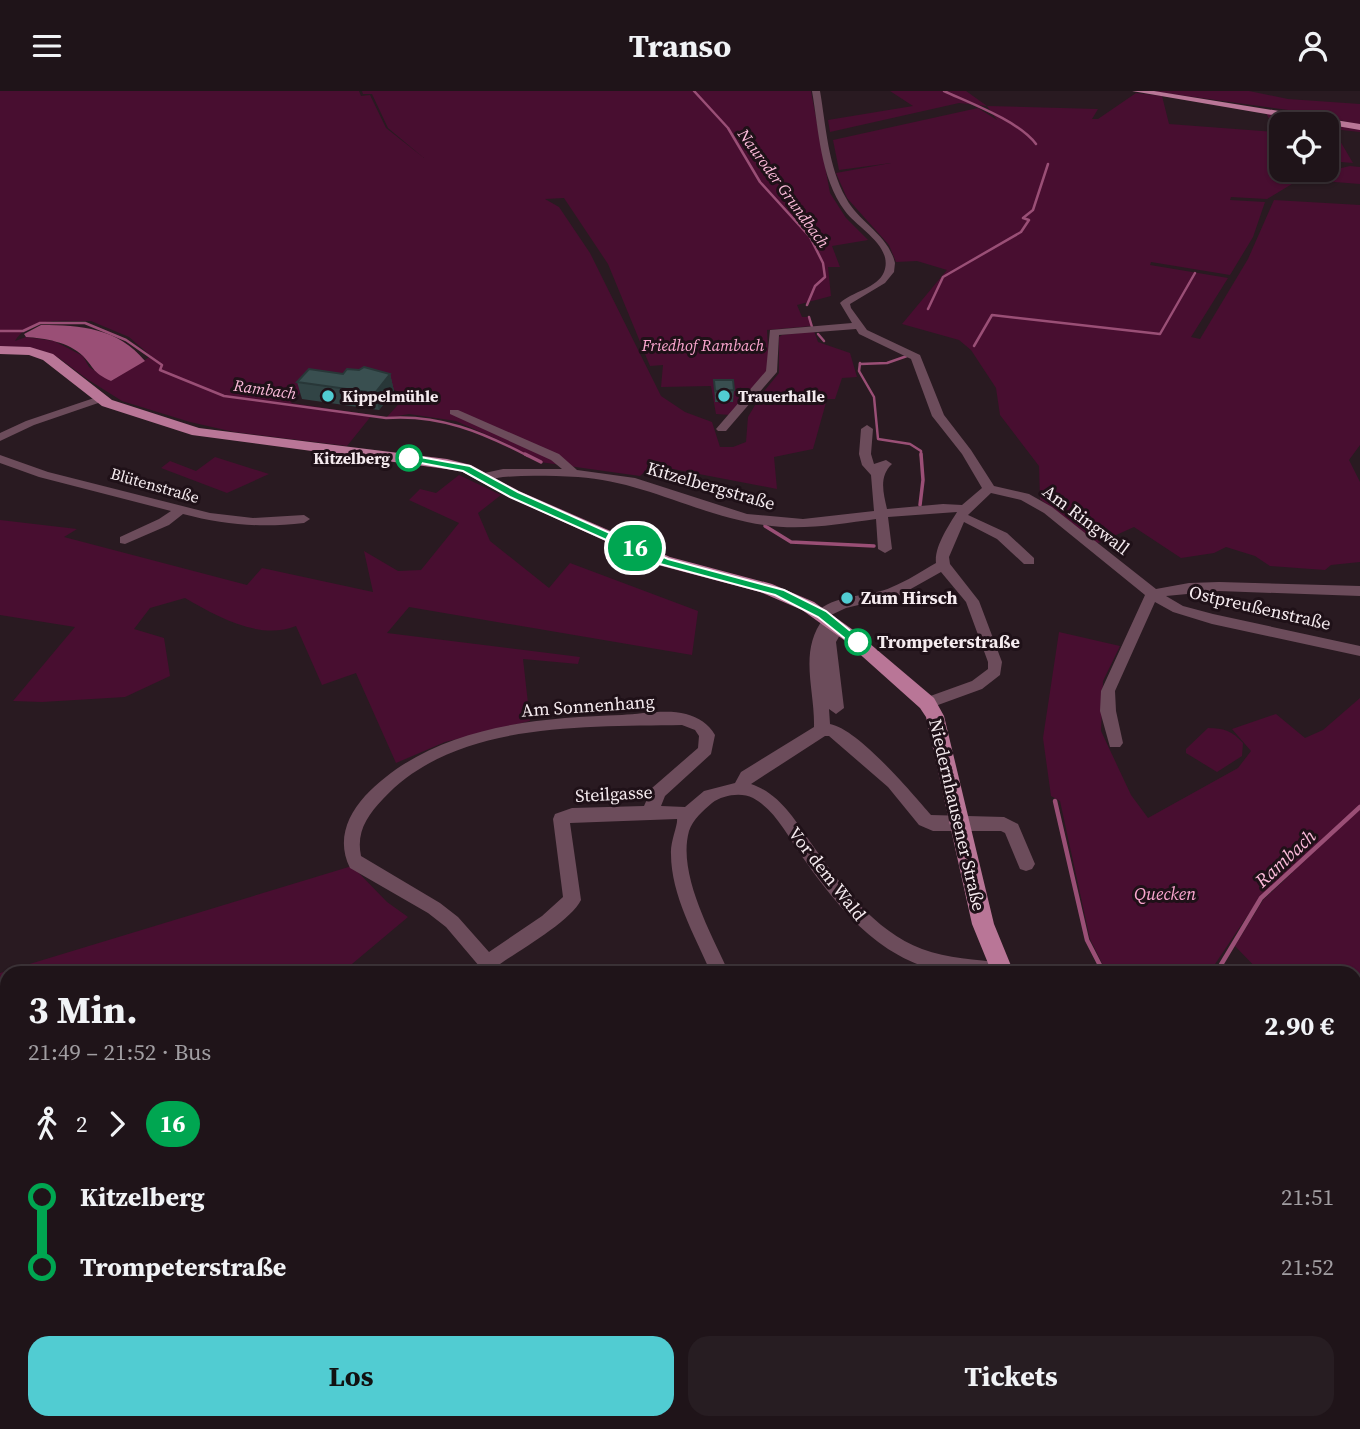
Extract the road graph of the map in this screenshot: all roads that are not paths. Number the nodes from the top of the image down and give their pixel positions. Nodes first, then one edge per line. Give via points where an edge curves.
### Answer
1 (816, 91) edge
2 (1138, 91) edge
3 (1360, 127) edge
4 (857, 326) junction
5 (0, 350) edge
6 (100, 399) junction
7 (454, 412) dead end
8 (722, 429) dead end
9 (867, 429) dead end
10 (0, 437) edge
11 (0, 459) edge
12 (573, 473) junction
13 (484, 477) junction
14 (989, 489) junction
15 (179, 511) junction
16 (882, 512) junction
17 (963, 513) junction
18 (304, 519) dead end
19 (125, 540) dead end
20 (885, 549) dead end
21 (1028, 561) dead end
22 (943, 565) junction
23 (1360, 591) edge
24 (1154, 594) junction
25 (830, 620) junction
26 (1360, 651) edge
27 (926, 703) junction
28 (836, 708) dead end
29 (822, 730) junction
30 (1115, 743) dead end
31 (740, 788) junction
32 (650, 813) junction
33 (690, 815) junction
34 (959, 824) junction
35 (1026, 864) dead end
36 (489, 966) edge
37 (493, 966) edge
38 (717, 966) edge
39 (962, 966) edge
40 (999, 966) edge

1 - 4 street via 838,190 852,214 884,246 889,260 883,281 845,303
2 - 3 main road
4 - 8 street via 774,332 771,372
4 - 14 street via 916,358 939,417
5 - 6 main road, Niedernhausener Straße via 48,357
6 - 10 street
6 - 13 main road, Niedernhausener Straße via 212,435 447,463
7 - 12 street, Kitzelbergstraße via 555,457
9 - 16 street via 866,461 881,469
11 - 15 street, Blütenstraße
12 - 13 street, Kitzelbergstraße
12 - 16 street, Kitzelbergstraße via 632,481 766,522
13 - 25 main road, Niedernhausener Straße via 664,561 780,593
14 - 17 street
14 - 24 street, Am Ringwall via 1025,497 1048,510
15 - 18 street, Blütenstraße via 236,522
15 - 19 street
16 - 17 street, Kitzelbergstraße via 951,507
16 - 20 street
17 - 21 street via 1002,535
17 - 22 street via 942,557
22 - 25 street via 895,592 842,604
22 - 27 street via 972,601 995,671 977,685
23 - 24 street via 1280,587
24 - 26 street, Ostpreußenstraße via 1199,616
24 - 30 street via 1106,690 1106,713
25 - 27 main road, Niedernhausener Straße
25 - 28 street
25 - 29 street via 817,640
27 - 34 main road, Niedernhausener Straße via 938,726
29 - 31 street via 747,776
29 - 34 street via 839,735 894,783 925,820
31 - 33 street via 710,796
31 - 39 street, Vor dem Wald via 759,793 776,808 865,923 914,954
32 - 33 street, Steilgasse
32 - 36 street, Am Sonnenhang via 658,792 705,750 707,735 700,726 683,719 530,727 456,746 395,776 368,803 353,828 351,852 356,863 434,908
32 - 37 street, Steilgasse via 561,819 572,899
33 - 38 street via 680,833 679,868
34 - 35 street via 1004,824 1012,829
34 - 40 main road, Niedernhausener Straße via 987,940

